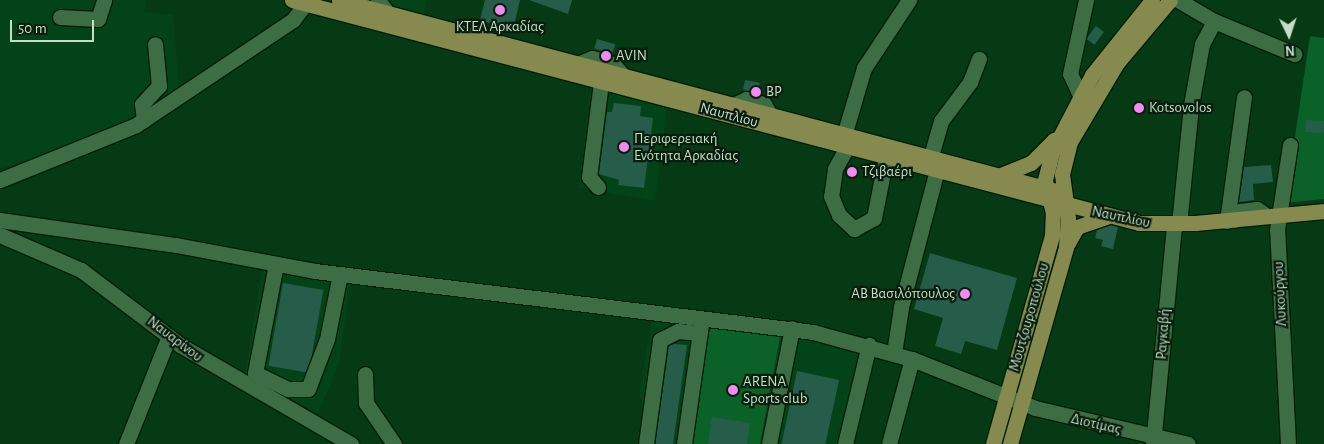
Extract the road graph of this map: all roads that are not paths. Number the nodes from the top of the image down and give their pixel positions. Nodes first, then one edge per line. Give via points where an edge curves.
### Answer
1 (104, 0) edge
2 (340, 0) edge
3 (378, 0) edge
4 (909, 0) edge
5 (1086, 0) edge
6 (1152, 0) edge
7 (1170, 0) edge
8 (1178, 0) edge
9 (302, 1) edge
10 (389, 6) edge
11 (60, 17) dead end
12 (1214, 21) junction
13 (155, 44) dead end
14 (1294, 54) dead end
15 (980, 59) dead end
16 (601, 82) junction
17 (1080, 95) junction
18 (1244, 97) dead end
19 (144, 120) junction
20 (1061, 131) junction
21 (846, 139) junction
22 (1290, 145) dead end
23 (886, 157) junction
24 (934, 163) junction
25 (1000, 176) junction
26 (0, 180) edge
27 (598, 187) dead end
28 (1048, 194) junction
29 (1065, 199) junction
30 (1324, 211) edge
31 (1110, 216) junction
32 (1272, 216) junction
33 (0, 220) edge
34 (1231, 220) junction
35 (1176, 224) junction
36 (0, 235) edge
37 (1066, 246) junction
38 (276, 264) junction
39 (340, 274) junction
40 (701, 326) junction
41 (792, 328) junction
42 (169, 336) junction
43 (870, 345) junction
44 (894, 353) junction
45 (912, 359) junction
46 (365, 374) dead end
47 (1006, 396) junction
48 (1020, 404) junction
49 (1154, 440) edge
50 (126, 444) edge
51 (351, 444) edge
52 (394, 444) edge
53 (646, 444) edge
54 (684, 444) edge
55 (769, 444) edge
56 (845, 444) edge
57 (889, 444) edge
58 (993, 444) edge
59 (1010, 444) edge
60 (1188, 444) edge
61 (1288, 444) edge

1 - 11 street via 98,19
2 - 10 main road, Ναυπλίου
3 - 10 street
4 - 21 street via 864,68
5 - 17 street via 1070,74
6 - 17 main road
7 - 29 main road, Μουτζουροπούλου via 1117,62 1083,114 1065,156
8 - 12 street
9 - 16 main road, Ναυπλίου
9 - 19 street via 293,20
10 - 21 main road, Ναυπλίου via 580,63 769,113
12 - 14 street
12 - 35 street, Ραγκαβή via 1202,44
13 - 19 street via 159,86 142,104
15 - 24 street via 970,82 941,121
16 - 21 main road, Ναυπλίου
16 - 27 street via 589,177
17 - 20 main road
18 - 34 street
19 - 26 street via 112,138
20 - 25 main road via 1030,163
20 - 28 main road, Μουτζουροπούλου via 1046,172
21 - 23 main road, Ναυπλίου
21 - 23 street via 835,169 831,196 842,220 854,228 874,218
21 - 24 main road, Ναυπλίου
22 - 32 street, Λυκούργου
23 - 24 main road, Ναυπλίου
24 - 25 main road, Ναυπλίου
24 - 28 main road, Ναυπλίου
24 - 44 street
25 - 28 main road, Ναυπλίου
28 - 29 main road, Ναυπλίου
28 - 47 main road, Μουτζουροπούλου via 1052,236
29 - 31 main road, Ναυπλίου
29 - 35 main road, Ναυπλίου
29 - 37 main road, Μουτζουροπούλου
30 - 32 main road
31 - 35 main road, Ναυπλίου
31 - 37 main road via 1077,227
32 - 34 main road
32 - 61 street, Λυκούργου
33 - 38 street
34 - 35 main road
35 - 49 street, Ραγκαβή
36 - 42 street, Ναυαρίνου via 81,270
37 - 48 main road, Μουτζουροπούλου
38 - 39 street
38 - 39 street via 255,373 288,389 308,389 327,339
39 - 40 street
40 - 41 street, Διοτίμας
40 - 53 street via 678,331 660,340
40 - 54 street
41 - 43 street, Διοτίμας
41 - 55 street
42 - 50 street
42 - 51 street, Ναυαρίνου via 226,374
43 - 44 street, Διοτίμας
43 - 56 street
44 - 45 street, Διοτίμας
45 - 47 street, Διοτίμας
45 - 57 street
46 - 52 street via 366,403
47 - 48 street, Διοτίμας
47 - 58 main road, Μουτζουροπούλου
48 - 49 street, Διοτίμας
48 - 59 main road, Μουτζουροπούλου
49 - 60 street, Διοτίμας

